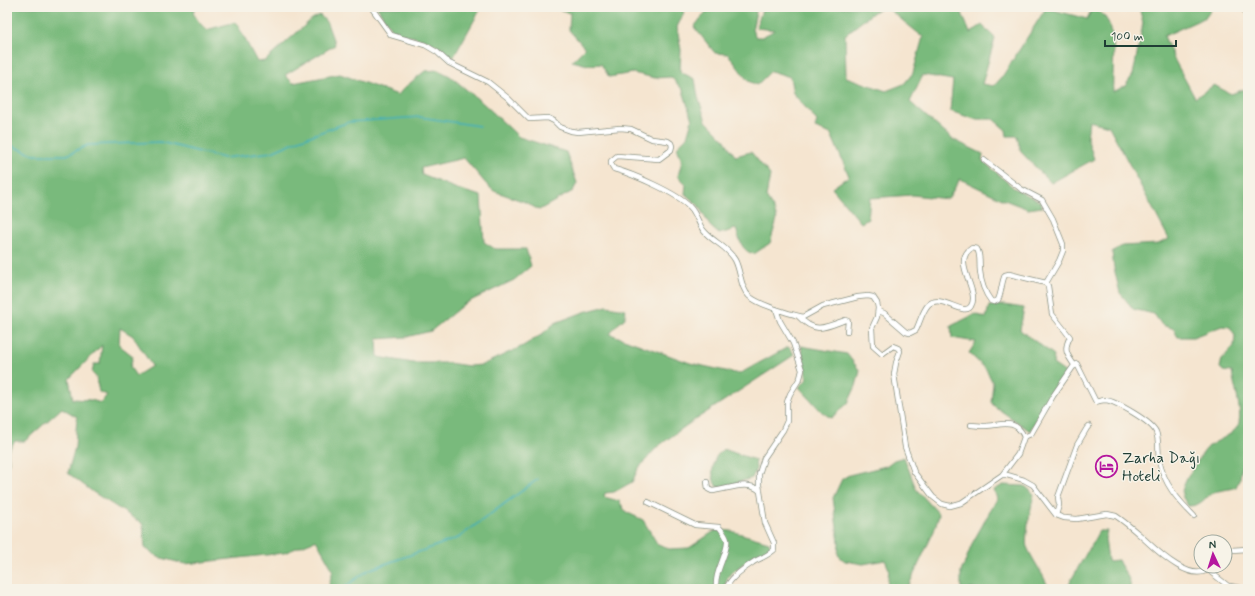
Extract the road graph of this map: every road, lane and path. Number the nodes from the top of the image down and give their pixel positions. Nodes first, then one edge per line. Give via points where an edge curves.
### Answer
1 (371, 7) edge
2 (1244, 7) edge
3 (1248, 24) edge
4 (984, 160) dead end
5 (1046, 283) junction
6 (776, 309) junction
7 (878, 311) junction
8 (798, 316) junction
9 (847, 332) dead end
10 (1075, 366) junction
11 (971, 425) dead end
12 (1089, 426) dead end
13 (1024, 437) junction
14 (1002, 475) junction
15 (707, 482) dead end
16 (760, 491) junction
17 (648, 502) dead end
18 (1056, 515) junction
19 (1194, 516) dead end
20 (1248, 549) edge
21 (1233, 550) edge
22 (1193, 572) edge
23 (1216, 574) edge
24 (1231, 588) edge
25 (717, 589) edge
26 (726, 589) edge
27 (1246, 589) edge

1 - 6 street via 391,35 425,45 449,63 488,82 529,120 548,118 560,127 578,132 631,129 652,139 671,143 671,150 659,159 617,156 611,164 614,169 628,172 680,199 691,208 705,231 734,259 748,295
2 - 3 street
4 - 5 street via 1020,189 1042,200 1053,218 1063,244 1063,251
5 - 7 street via 1005,275 998,300 991,301 984,291 979,252 972,248 967,253 964,263 973,300 972,306 968,309 964,310 946,302 937,301 929,304 916,330 910,333
5 - 10 street via 1052,314 1070,337 1066,350
6 - 8 street
6 - 16 street via 793,343 802,370 787,402 787,421 784,430 764,458 759,474
7 - 8 street via 877,303 873,297 868,296 823,306 803,317
7 - 14 street via 872,328 873,346 882,354 893,346 900,351 894,374 905,447 914,472 932,497 950,506 960,503
8 - 9 street via 809,326 820,328 845,320 848,321
10 - 13 street via 1053,396 1031,434
10 - 19 street via 1077,364 1096,402 1114,402 1143,418 1153,427 1166,481 1175,496
11 - 13 street via 1010,424 1022,431
12 - 18 street via 1077,445 1058,497
13 - 14 street via 1018,454
14 - 18 street via 1033,485
15 - 16 street via 708,489 712,491 748,485
16 - 26 street via 765,523 774,543 774,550 731,580
17 - 25 street via 695,525 719,527 725,534 728,541 718,575
18 - 22 street via 1068,520 1106,514 1116,516 1167,559 1183,569
20 - 21 street
23 - 24 street
24 - 27 street

